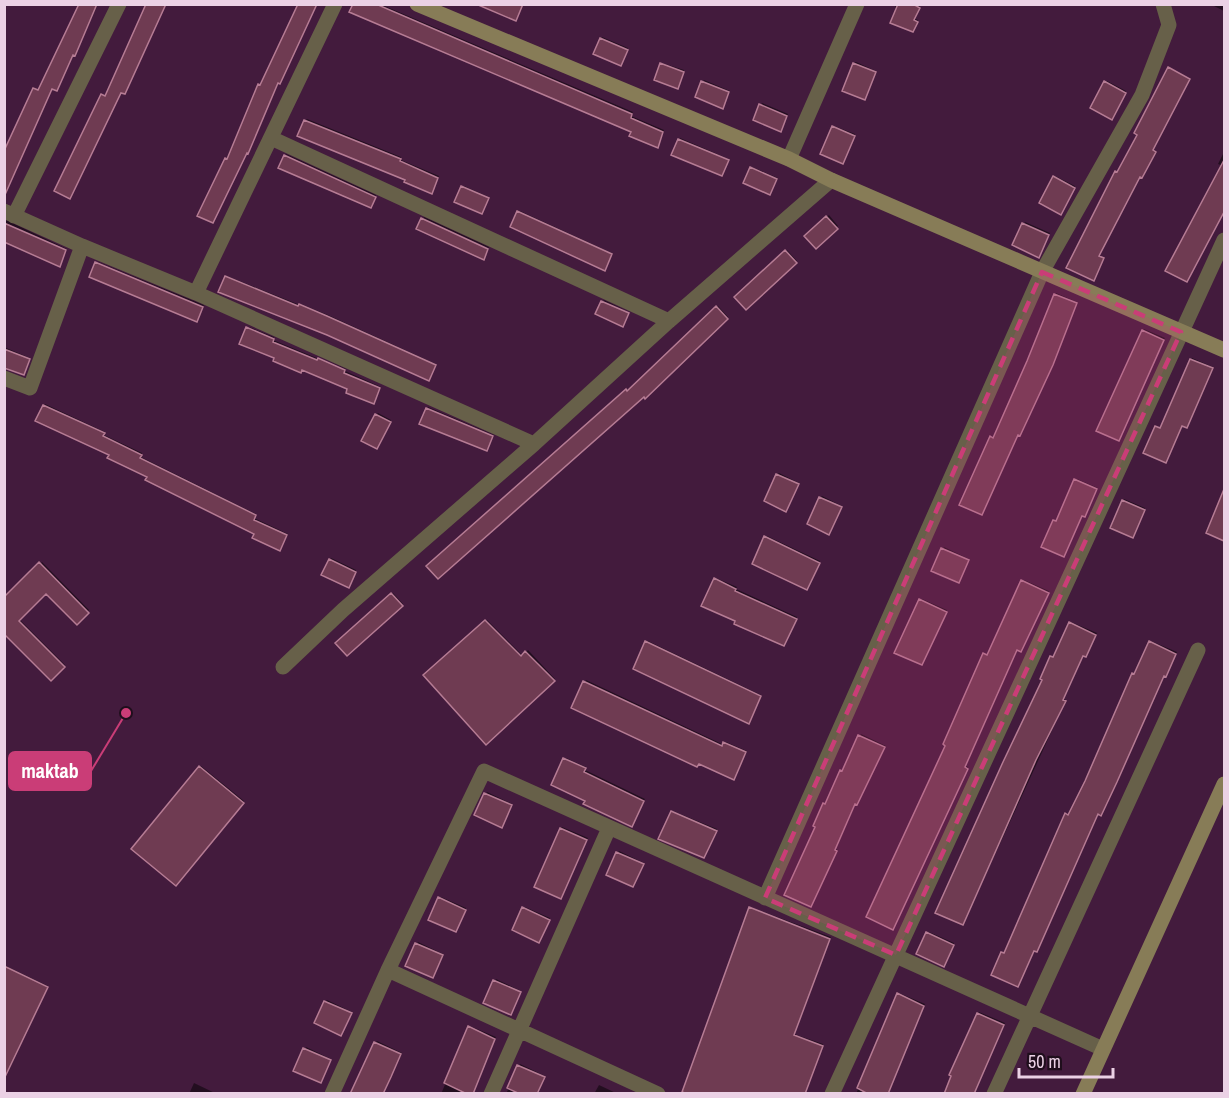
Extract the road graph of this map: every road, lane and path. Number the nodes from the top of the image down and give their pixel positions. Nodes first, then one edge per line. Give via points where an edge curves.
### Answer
1 (119, 4) edge
2 (335, 4) edge
3 (417, 4) edge
4 (857, 4) edge
5 (1163, 4) edge
6 (271, 138) junction
7 (789, 159) junction
8 (831, 180) junction
9 (9, 214) edge
10 (1224, 240) edge
11 (82, 246) junction
12 (1042, 272) junction
13 (196, 293) junction
14 (669, 321) junction
15 (1181, 332) junction
16 (1224, 350) edge
17 (4, 378) edge
18 (534, 444) junction
19 (1198, 650) dead end
20 (283, 667) dead end
21 (1224, 784) edge
22 (609, 828) junction
23 (765, 898) junction
24 (896, 955) junction
25 (388, 970) junction
26 (1029, 1016) junction
27 (520, 1030) junction
28 (1103, 1049) junction
29 (654, 1093) edge
30 (332, 1094) edge
31 (491, 1094) edge
32 (832, 1094) edge
33 (994, 1094) edge
34 (1083, 1094) edge

1 - 9 street
2 - 6 street
3 - 7 street
4 - 7 street
5 - 12 street via 1169,25 1142,95
6 - 13 street
6 - 14 street
7 - 8 street
8 - 12 street
8 - 14 street
9 - 11 street
10 - 15 street
11 - 13 street
11 - 17 street via 30,388
12 - 15 street
12 - 23 street
13 - 18 street
14 - 18 street
15 - 16 street
15 - 24 street
18 - 20 street
19 - 26 street
21 - 28 street
22 - 23 street
22 - 25 street via 484,771
22 - 27 street
23 - 24 street
24 - 26 street
24 - 32 street
25 - 27 street
25 - 30 street
26 - 28 street
26 - 33 street
27 - 29 street
27 - 31 street
28 - 34 street

